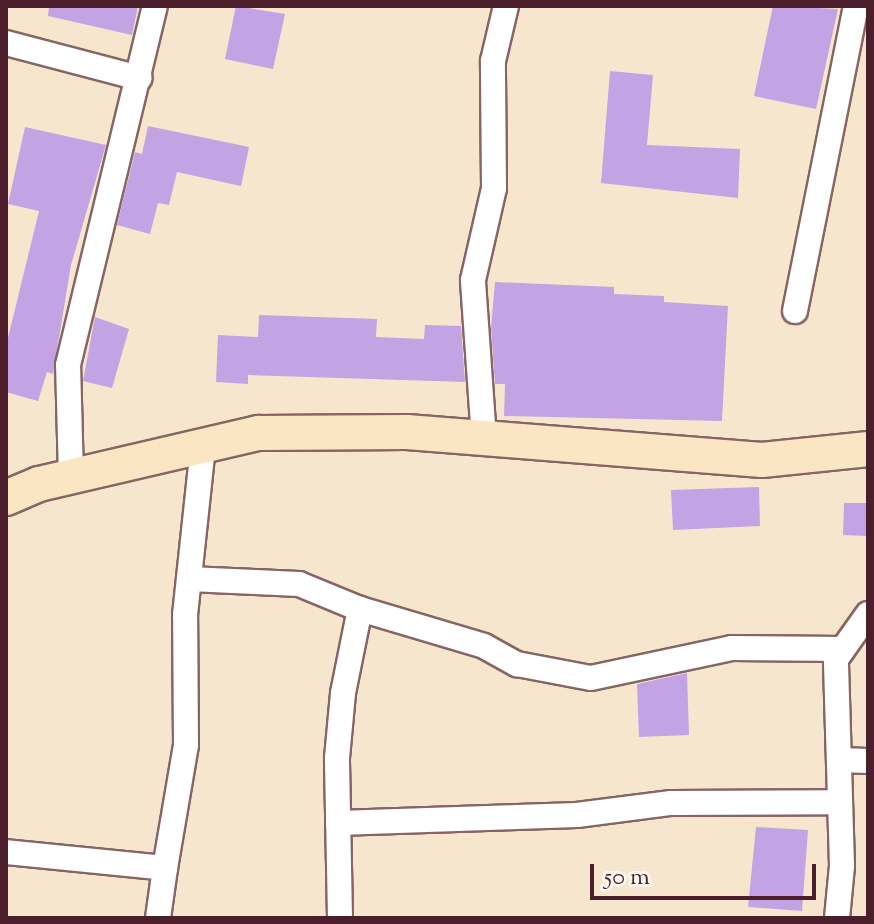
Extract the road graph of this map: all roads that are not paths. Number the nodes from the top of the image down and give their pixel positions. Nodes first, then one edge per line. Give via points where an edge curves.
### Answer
1 (155, 6) edge
2 (506, 6) edge
3 (856, 6) edge
4 (6, 43) edge
5 (139, 78) junction
6 (795, 311) dead end
7 (484, 439) junction
8 (203, 446) junction
9 (868, 449) edge
10 (71, 477) junction
11 (6, 498) edge
12 (189, 579) junction
13 (360, 609) junction
14 (868, 614) edge
15 (843, 649) junction
16 (839, 760) junction
17 (868, 761) edge
18 (840, 802) junction
19 (338, 823) junction
20 (6, 852) edge
21 (165, 868) junction
22 (158, 918) edge
23 (340, 918) edge
24 (837, 918) edge

1 - 5 street
2 - 7 street via 493,61 494,188 473,280
3 - 6 street
4 - 5 street
5 - 10 street via 68,365
7 - 8 street via 407,432 259,433
7 - 9 street via 762,460
8 - 10 street
8 - 12 street
10 - 11 street
12 - 13 street via 299,584
12 - 21 street via 186,745
13 - 15 street via 484,646 517,664 591,678 732,648
13 - 19 street via 343,693
14 - 15 street
15 - 16 street via 836,659
16 - 17 street
16 - 18 street
18 - 19 street via 671,803 577,815
18 - 24 street
19 - 23 street
20 - 21 street
21 - 22 street

